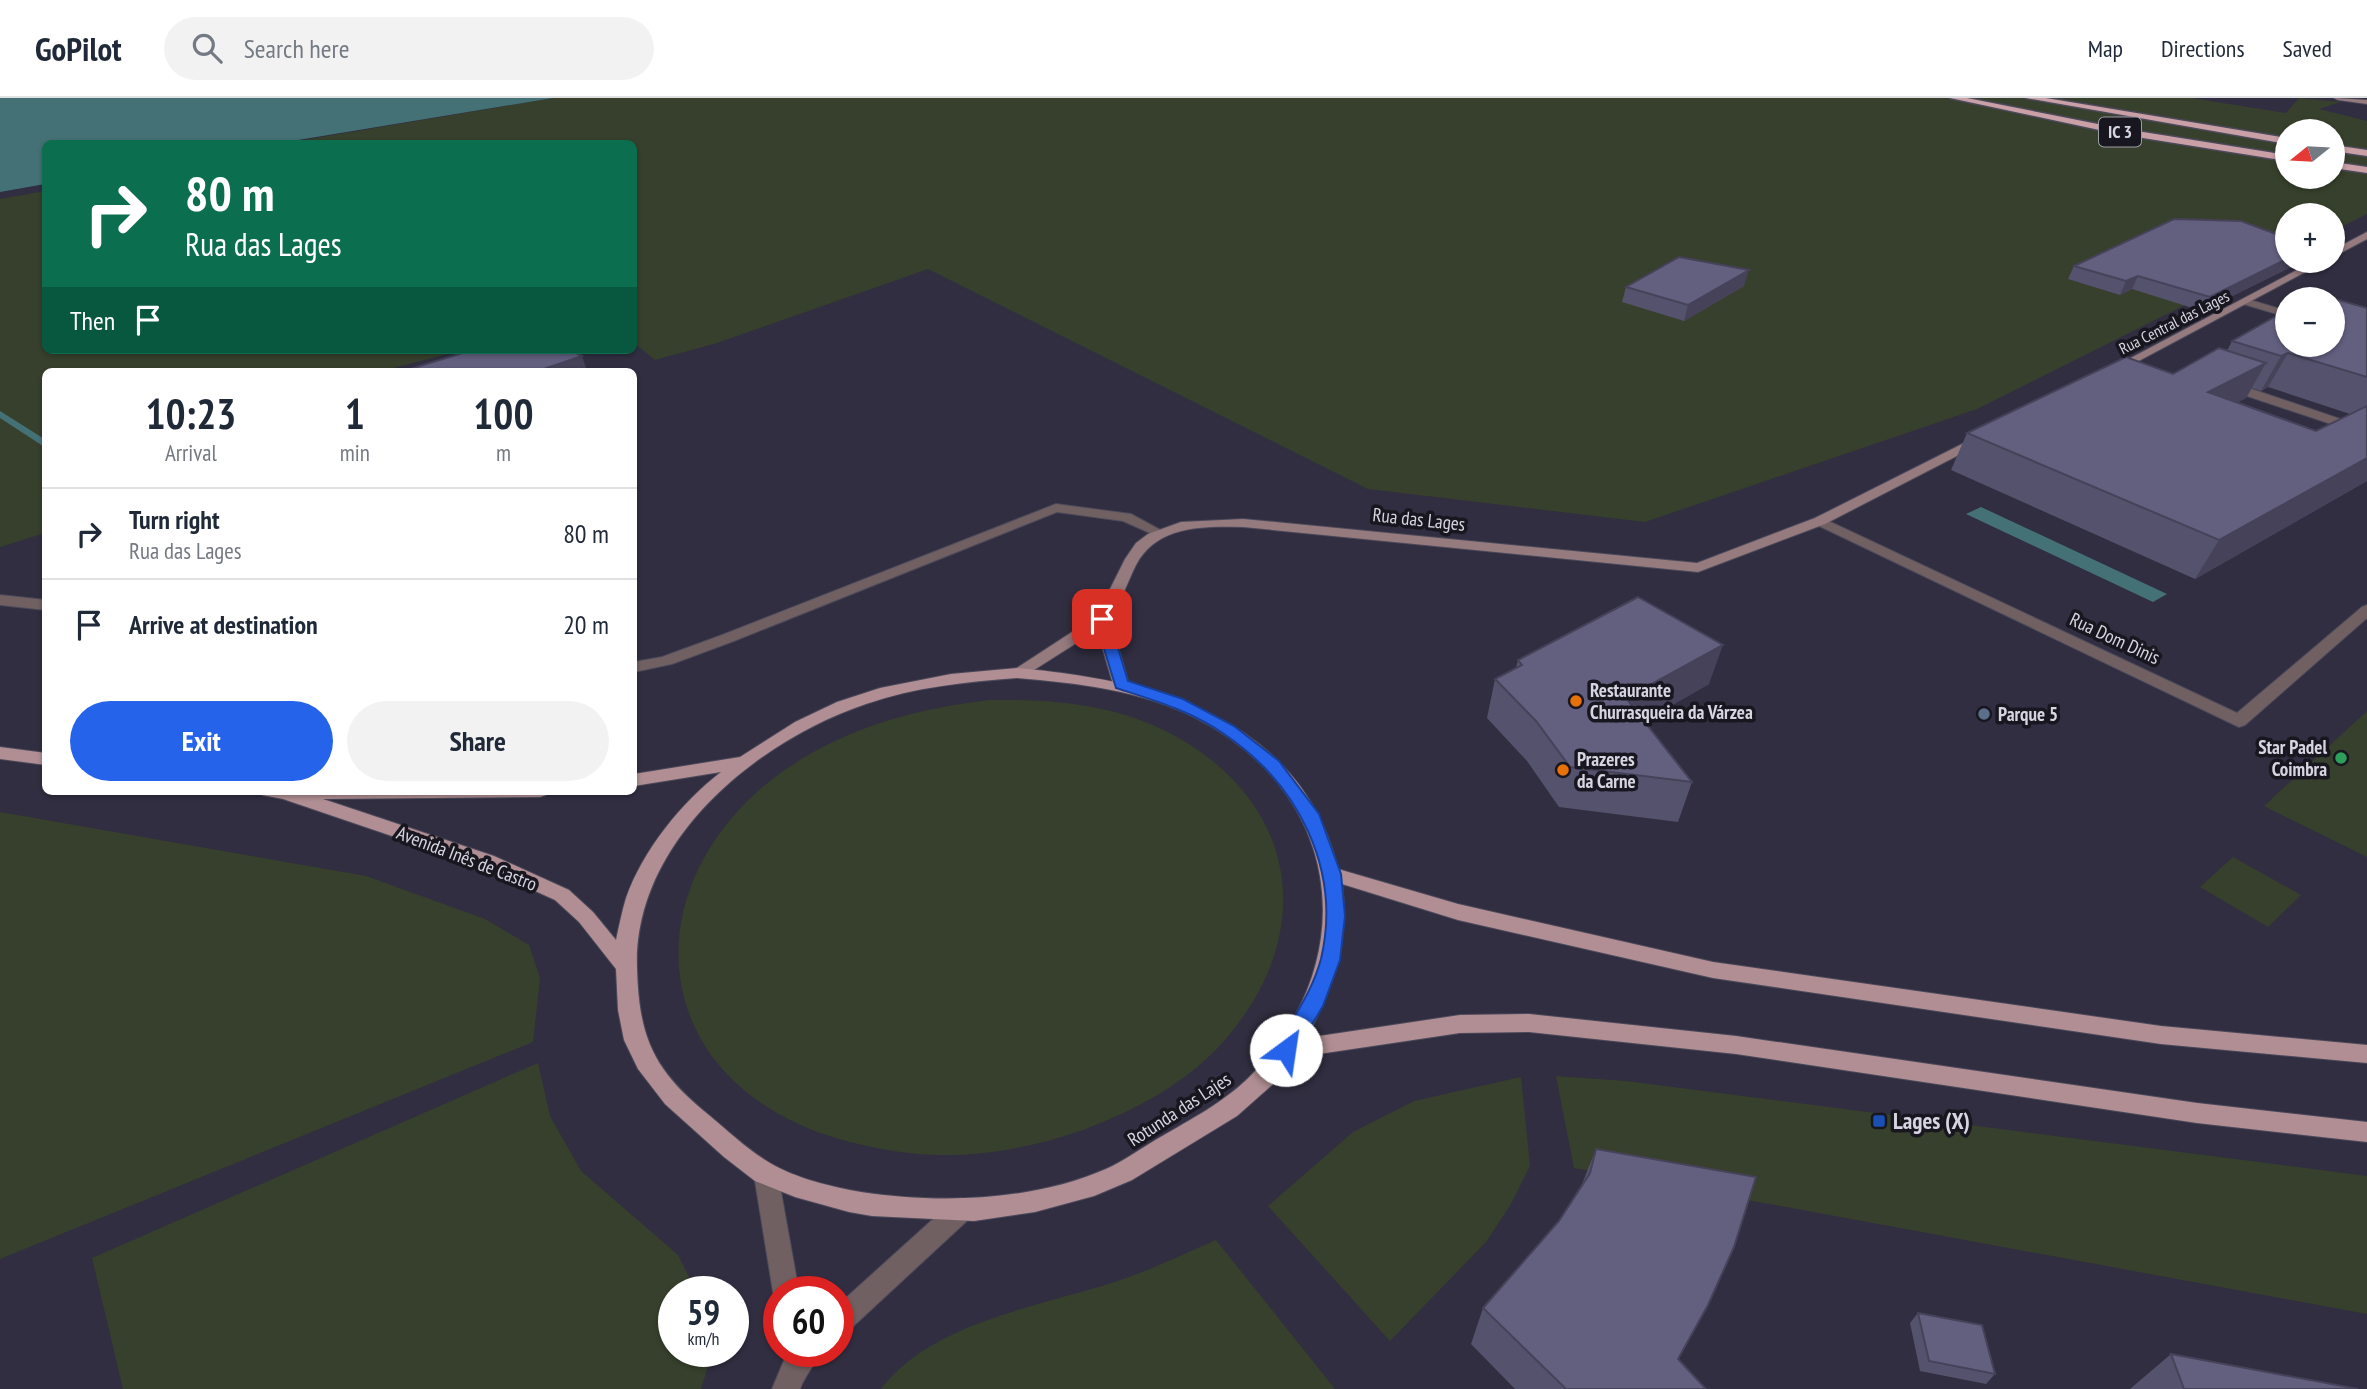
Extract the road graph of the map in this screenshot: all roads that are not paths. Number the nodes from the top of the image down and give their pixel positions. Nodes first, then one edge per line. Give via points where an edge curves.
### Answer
1 (1954, 98) edge
2 (1996, 98) edge
3 (2030, 98) edge
4 (2075, 98) edge
5 (2338, 98) edge
6 (2367, 102) edge
7 (2275, 130) edge
8 (2275, 139) edge
9 (2345, 141) edge
10 (2367, 144) edge
11 (2275, 147) edge
12 (2345, 150) edge
13 (2367, 153) edge
14 (2275, 156) edge
15 (2345, 158) edge
16 (2367, 161) edge
17 (2345, 167) edge
18 (2367, 170) edge
19 (2367, 235) edge
20 (2345, 247) edge
21 (2299, 273) edge
22 (2247, 302) junction
23 (2275, 310) edge
24 (2104, 375) edge
25 (2215, 382) edge
26 (1994, 432) edge
27 (2367, 432) edge
28 (1820, 521) junction
29 (1159, 533) junction
30 (0, 600) edge
31 (42, 605) edge
32 (2367, 610) edge
33 (1102, 619) junction
34 (637, 667) edge
35 (1017, 673) junction
36 (1121, 684) junction
37 (0, 753) edge
38 (42, 758) edge
39 (741, 763) junction
40 (637, 780) edge
41 (286, 795) edge
42 (1332, 874) junction
43 (622, 963) junction
44 (1286, 1050) junction
45 (2367, 1054) edge
46 (2367, 1132) edge
47 (766, 1174) junction
48 (961, 1210) junction
49 (783, 1276) edge
50 (854, 1308) edge
51 (795, 1367) edge
52 (786, 1389) edge

1 - 14 highway, IC 3
2 - 11 highway, IC 3
3 - 8 highway, IC 3
4 - 7 highway, IC 3
5 - 6 main road
9 - 10 highway
12 - 13 highway
15 - 16 highway
17 - 18 highway
19 - 20 main road
21 - 22 main road, Rua Central das Lages
22 - 23 street
22 - 24 main road, Rua Central das Lages
25 - 27 street
26 - 28 main road
28 - 29 main road, Rua das Lages via 1698,568 1243,523 1198,523
28 - 32 street, Rua Dom Dinis via 2239,721
29 - 33 main road, Rua das Lages via 1136,550
29 - 34 street via 1126,517 1056,508 666,662
30 - 31 street
33 - 35 main road
33 - 36 main road
35 - 36 main road, Rotunda das Lajes
35 - 39 main road, Rotunda das Lajes via 913,685 845,706 791,731
36 - 42 main road, Rotunda das Lajes via 1188,708 1229,730 1273,765 1311,814
37 - 38 main road
39 - 40 main road
39 - 43 main road, Rotunda das Lajes via 695,804 658,852 633,905
41 - 43 main road, Avenida Inês de Castro via 487,861 562,895
42 - 44 main road, Rotunda das Lajes via 1336,916 1330,960 1313,1006
42 - 45 main road via 1458,912 1713,970 2161,1035
43 - 47 main road, Rotunda das Lajes via 635,1043 675,1103
44 - 46 main road via 1460,1024 1529,1023 1736,1045 2197,1113
44 - 48 main road, Rotunda das Lajes via 1240,1101 1112,1178 1039,1200
47 - 48 main road, Rotunda das Lajes via 858,1203
47 - 49 street
48 - 50 street
51 - 52 street

